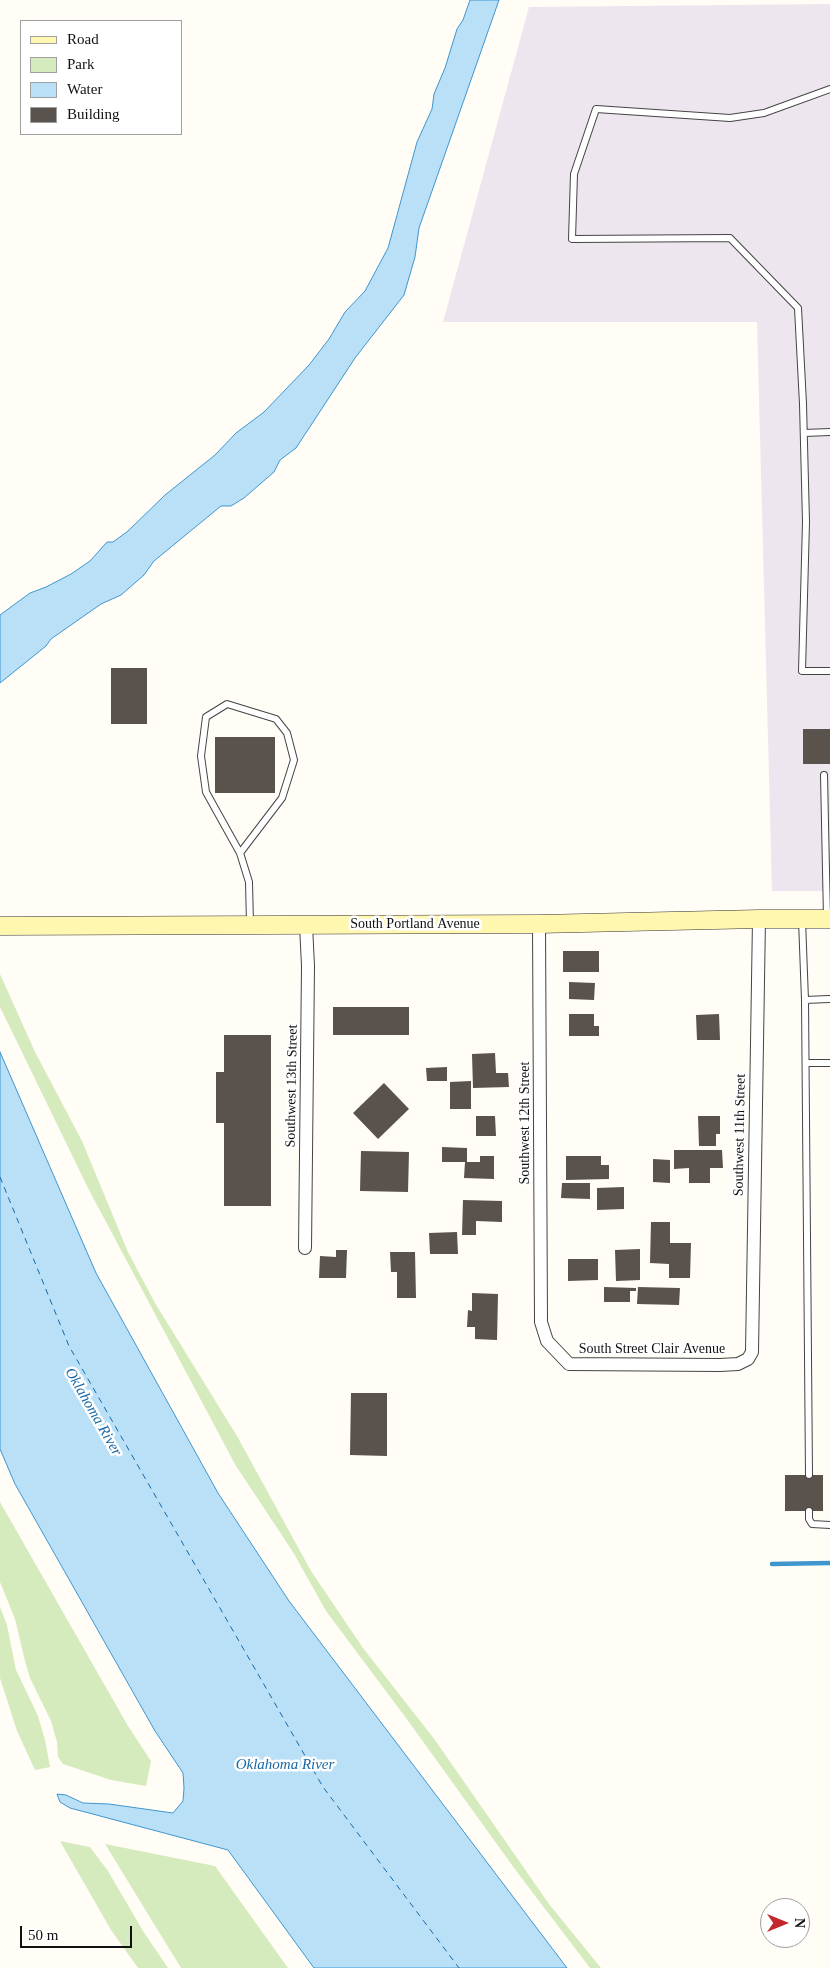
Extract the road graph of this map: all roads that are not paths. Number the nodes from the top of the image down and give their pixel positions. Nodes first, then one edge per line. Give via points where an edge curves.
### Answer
1 (830, 89) edge
2 (830, 432) edge
3 (804, 433) junction
4 (830, 671) edge
5 (824, 774) dead end
6 (240, 853) junction
7 (759, 919) junction
8 (802, 919) junction
9 (829, 919) edge
10 (538, 924) junction
11 (250, 925) junction
12 (306, 925) junction
13 (0, 926) edge
14 (805, 1000) junction
15 (830, 1000) edge
16 (806, 1063) junction
17 (830, 1063) edge
18 (305, 1248) dead end
19 (540, 1322) joint
20 (752, 1352) joint
21 (809, 1475) dead end
22 (809, 1511) dead end
23 (830, 1525) edge

1 - 3 lane via 764,113 730,118 596,109 574,174 572,240 730,238 798,308
2 - 3 lane
3 - 4 lane via 806,522 802,670
5 - 9 lane
6 - 6 lane via 206,792 202,756 206,717 227,704 276,719 287,733 294,760 282,798
6 - 11 lane via 249,882
7 - 8 main road, South Portland Avenue
7 - 10 main road, South Portland Avenue
7 - 20 street, Southwest 11th Street
8 - 9 main road, South Portland Avenue
8 - 14 lane
10 - 12 main road, South Portland Avenue
10 - 19 street, Southwest 12th Street
11 - 12 main road, South Portland Avenue
11 - 13 main road, South Portland Avenue
12 - 18 street, Southwest 13th Street
14 - 15 lane
14 - 16 lane
16 - 17 lane
16 - 21 lane
19 - 20 street, South Street Clair Avenue via 547,1341 569,1364 738,1364 748,1359
22 - 23 lane via 812,1524

